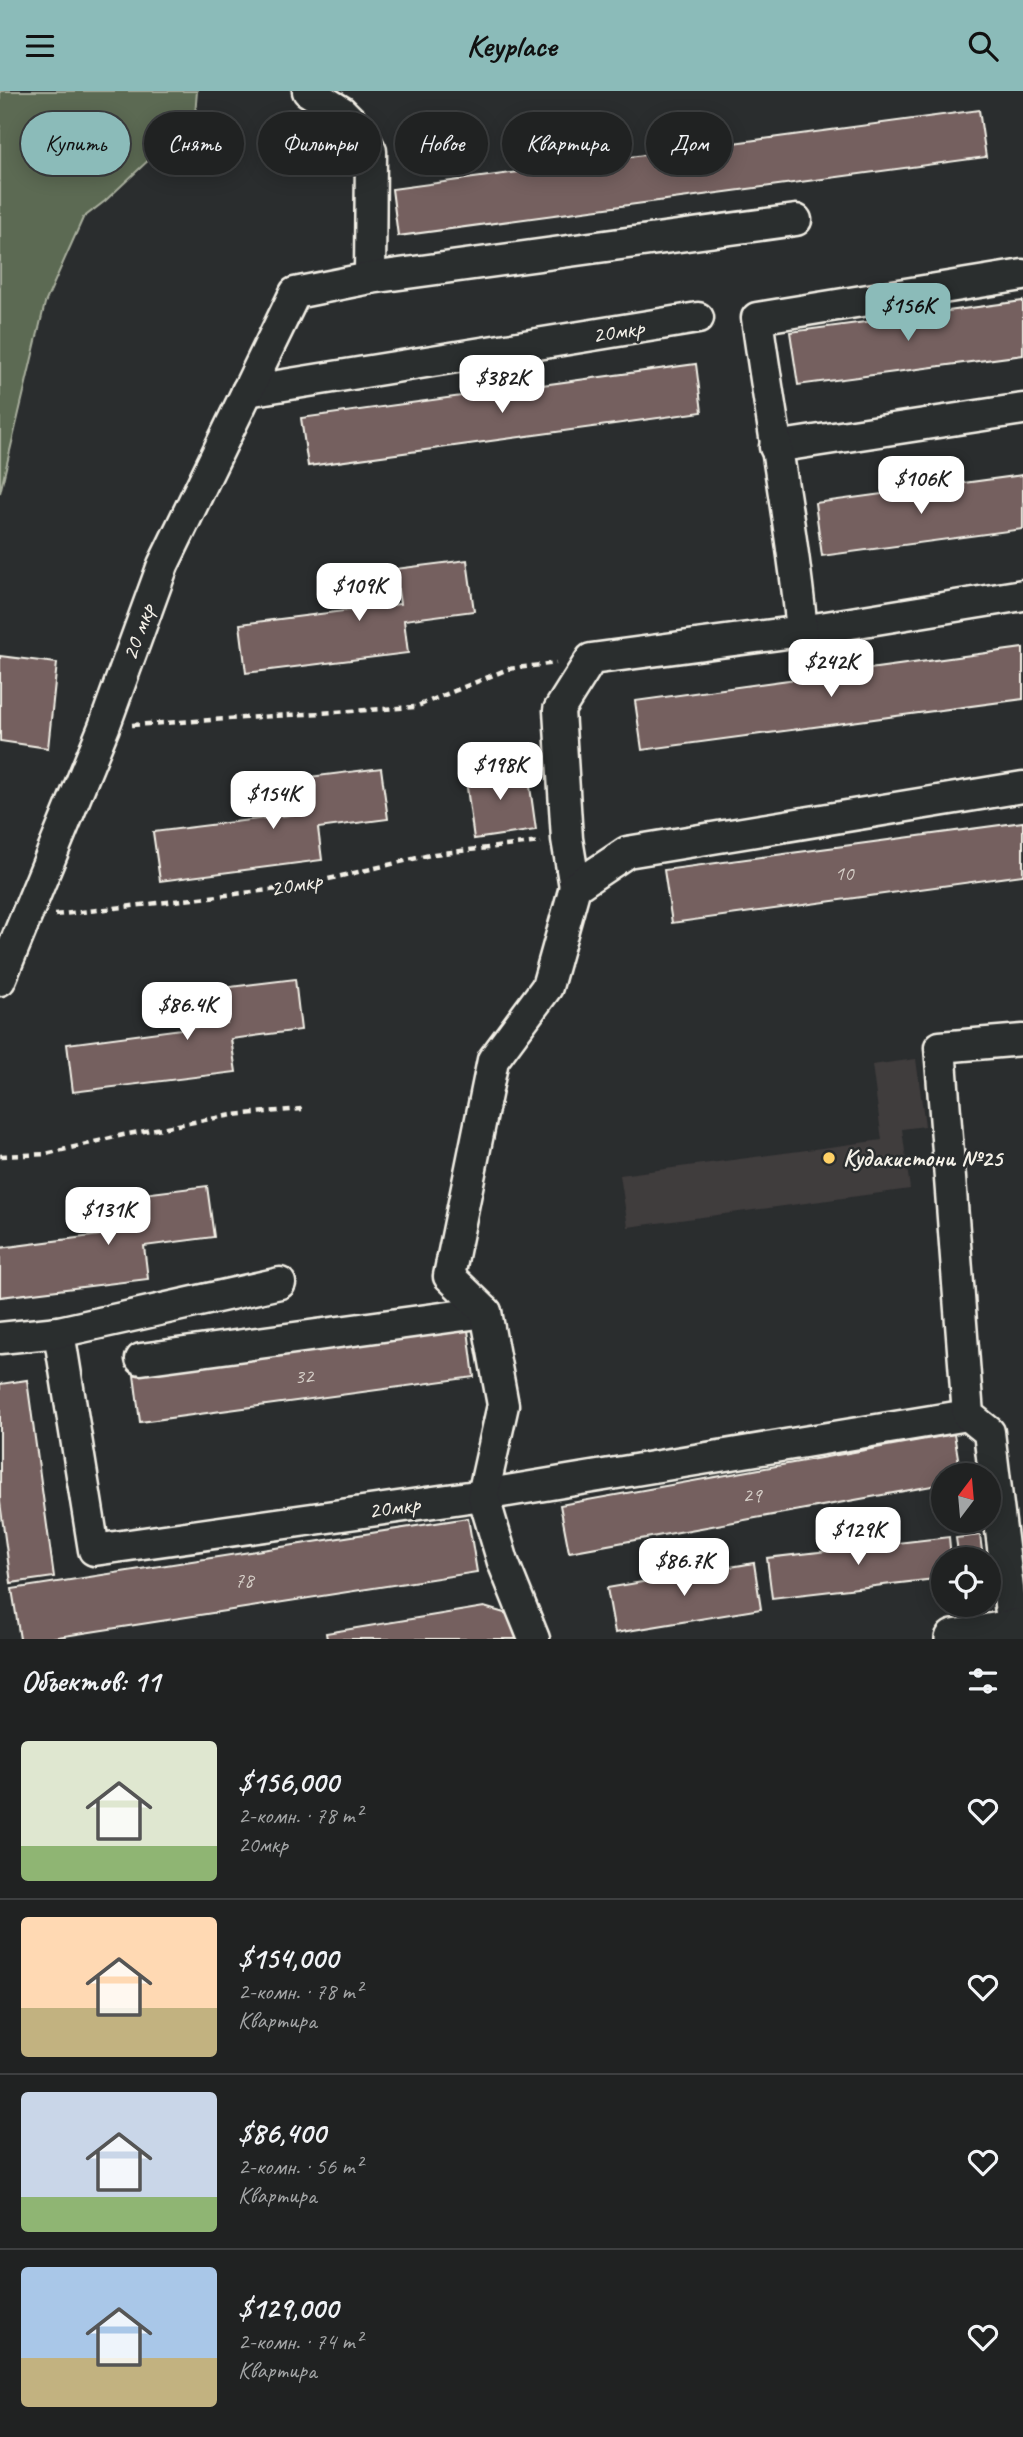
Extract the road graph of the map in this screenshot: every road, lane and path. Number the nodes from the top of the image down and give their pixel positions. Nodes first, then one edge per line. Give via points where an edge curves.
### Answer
1 (308, 91) edge
2 (796, 220) dead end
3 (1023, 275) edge
4 (370, 278) junction
5 (698, 319) dead end
6 (247, 391) junction
7 (1023, 409) edge
8 (775, 447) junction
9 (1023, 595) edge
10 (802, 631) junction
11 (591, 659) junction
12 (104, 727) junction
13 (1023, 787) edge
14 (567, 839) junction
15 (575, 887) junction
16 (23, 918) junction
17 (0, 980) edge
18 (1023, 1039) edge
19 (302, 1109) dead end
20 (0, 1156) edge
21 (280, 1283) dead end
22 (486, 1312) junction
23 (59, 1332) junction
24 (0, 1338) edge
25 (141, 1359) dead end
26 (968, 1415) junction
27 (483, 1495) junction
28 (1018, 1628) edge
29 (534, 1639) edge
30 (954, 1639) edge

1 - 4 street via 359,129 371,151
2 - 4 street
3 - 8 street via 757,318
4 - 6 street, 20 мкр via 295,293
5 - 6 street, 20мкр
6 - 12 street, 20 мкр via 163,565
7 - 8 street
8 - 10 street via 795,558
9 - 10 street
10 - 11 street
11 - 12 path via 508,669 415,707
11 - 14 street via 559,710
12 - 16 street, 20 мкр
13 - 15 street via 627,852
14 - 15 street
14 - 16 path, 20мкр via 434,854 295,887
15 - 22 street via 547,987 493,1060 484,1101 449,1276
16 - 17 street, 20 мкр
18 - 26 street via 940,1047
19 - 20 path via 232,1115 46,1154
21 - 23 street
22 - 25 street
22 - 27 street via 503,1405
23 - 24 street
23 - 27 street, 20мкр via 94,1550
26 - 27 street, 20мкр
26 - 28 street via 989,1433
27 - 29 street via 503,1562
28 - 30 main road

